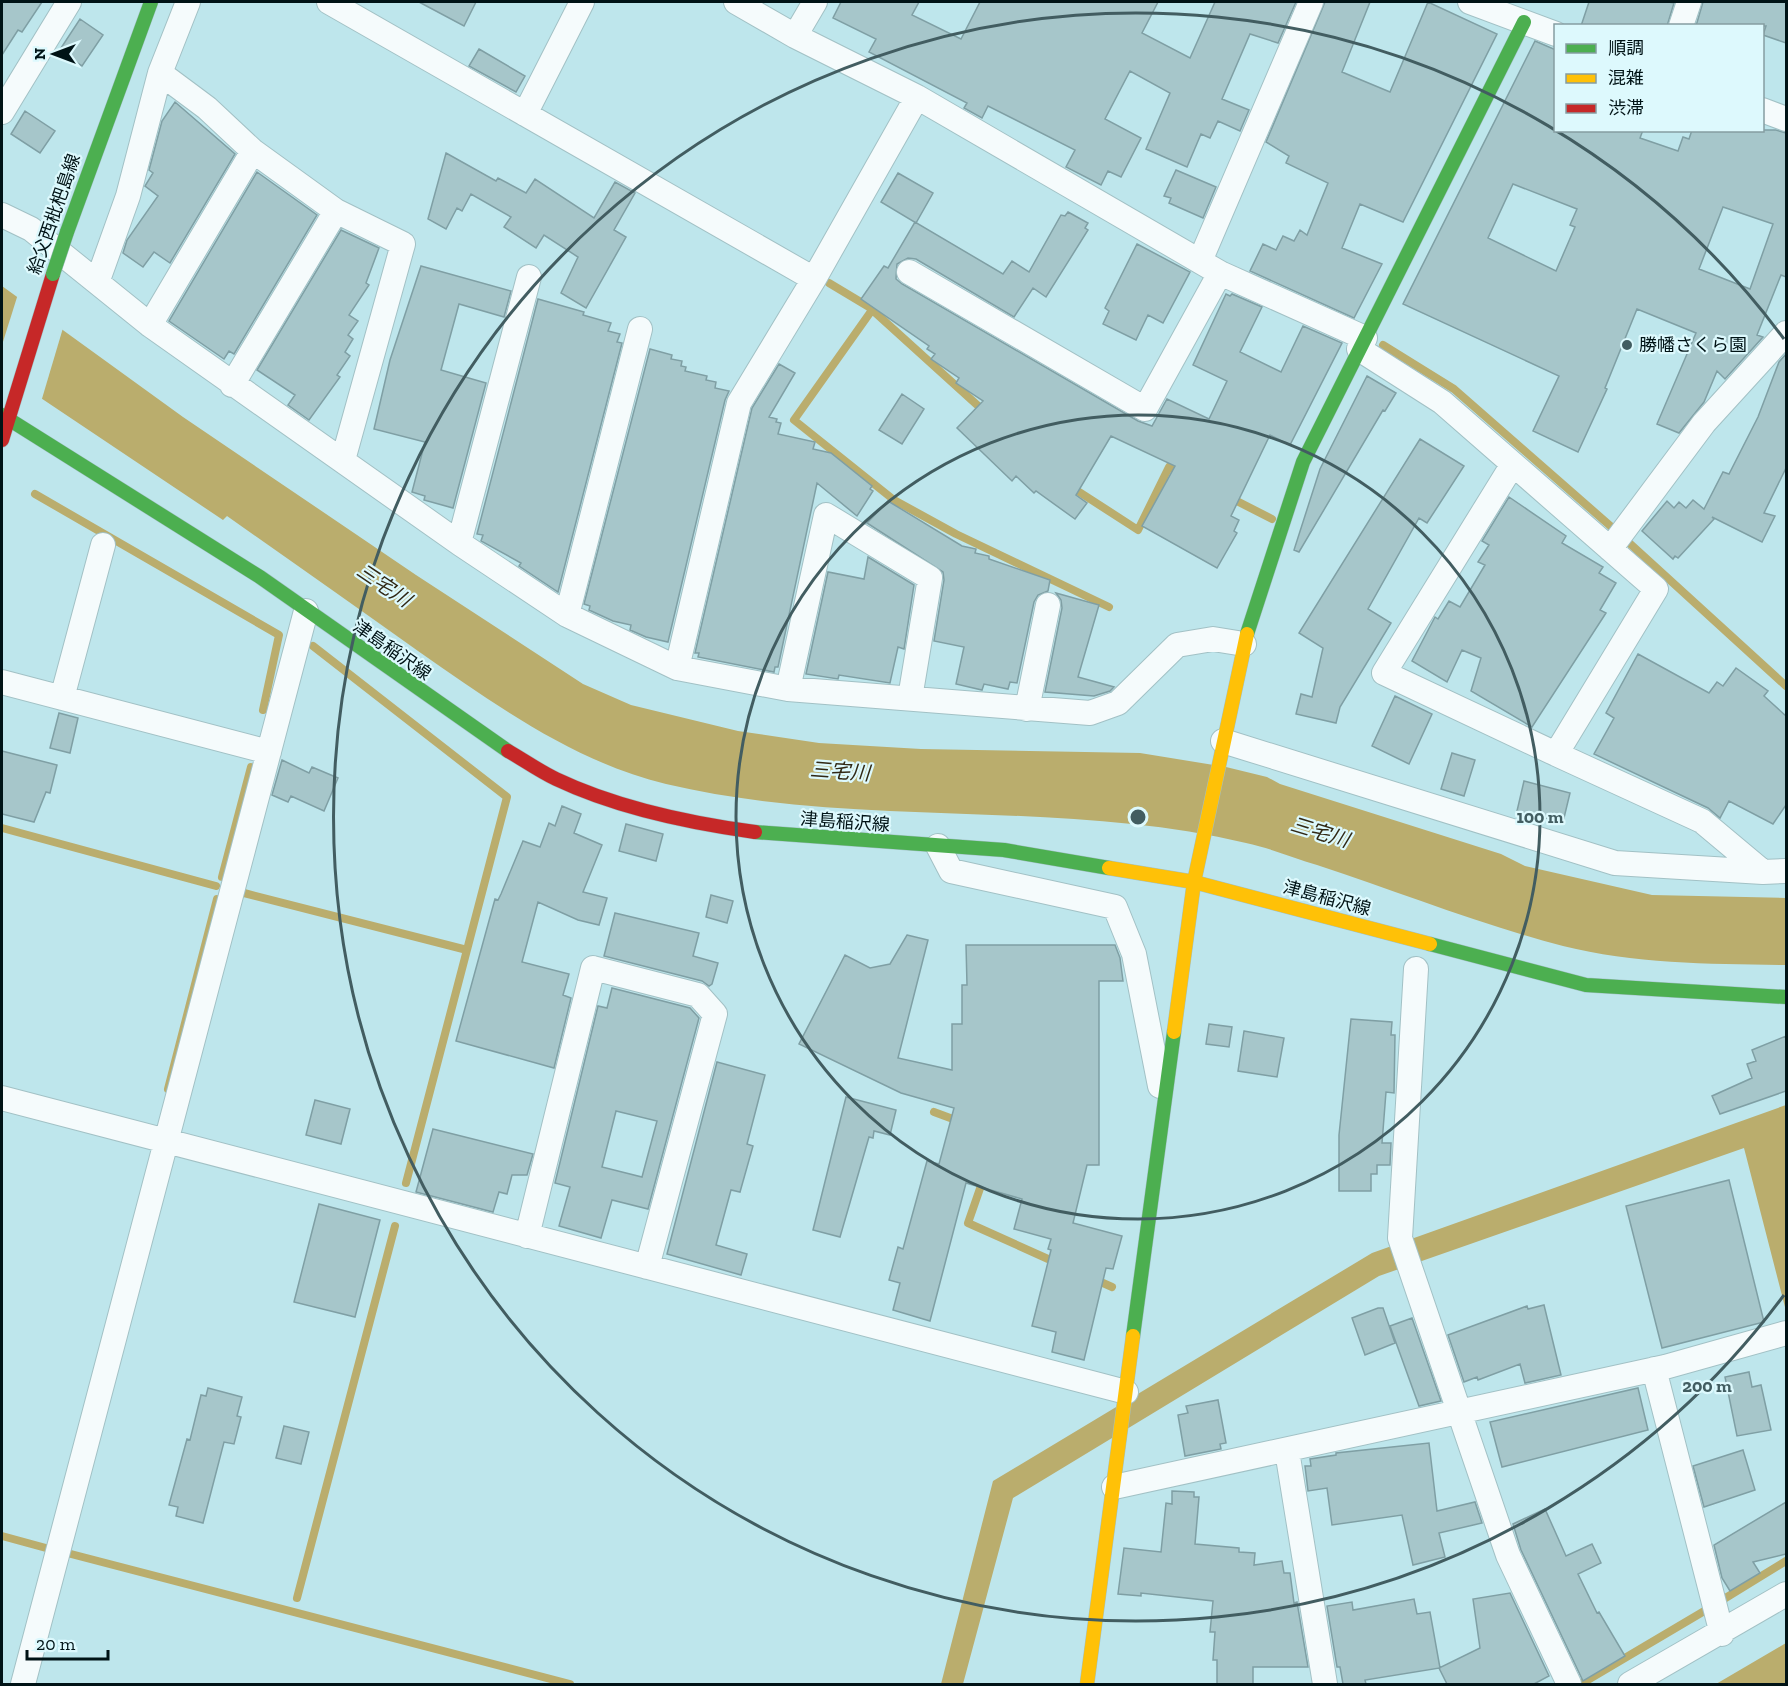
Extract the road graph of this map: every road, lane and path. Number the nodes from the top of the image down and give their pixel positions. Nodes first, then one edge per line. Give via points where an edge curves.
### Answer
1 (69, 2) edge
2 (151, 2) edge
3 (188, 2) edge
4 (329, 2) edge
5 (582, 2) edge
6 (736, 2) edge
7 (815, 2) edge
8 (1311, 2) edge
9 (1470, 2) edge
10 (1689, 2) edge
11 (1524, 22) junction
12 (1682, 24) edge
13 (1554, 33) edge
14 (795, 36) junction
15 (160, 73) junction
16 (917, 97) junction
17 (1764, 111) edge
18 (2, 112) edge
19 (525, 114) junction
20 (1786, 119) edge
21 (253, 151) junction
22 (336, 211) junction
23 (2, 216) edge
24 (1210, 267) junction
25 (909, 272) dead end
26 (530, 277) dead end
27 (814, 279) junction
28 (98, 280) junction
29 (150, 325) junction
30 (640, 329) dead end
31 (1786, 333) edge
32 (1362, 344) junction
33 (232, 385) junction
34 (4, 417) edge
35 (2, 442) edge
36 (343, 460) junction
37 (1513, 464) junction
38 (1617, 539) junction
39 (459, 543) junction
40 (103, 545) dead end
41 (1048, 605) dead end
42 (306, 611) junction
43 (567, 615) junction
44 (1244, 644) junction
45 (677, 668) junction
46 (2, 682) edge
47 (788, 689) junction
48 (62, 698) junction
49 (910, 698) junction
50 (1026, 709) junction
51 (1221, 748) junction
52 (269, 752) junction
53 (1556, 754) junction
54 (938, 846) junction
55 (1763, 872) junction
56 (1786, 872) edge
57 (1194, 882) junction
58 (1416, 969) dead end
59 (1786, 996) edge
60 (2, 1098) edge
61 (1164, 1103) junction
62 (166, 1142) junction
63 (527, 1236) junction
64 (647, 1267) junction
65 (1786, 1333) edge
66 (1654, 1369) junction
67 (1126, 1396) junction
68 (1459, 1413) junction
69 (1287, 1451) junction
70 (1114, 1487) junction
71 (1786, 1594) edge
72 (1722, 1634) junction
73 (23, 1684) edge
74 (1087, 1684) edge
75 (1325, 1684) edge
76 (1569, 1684) edge
77 (1630, 1684) edge

1 - 18 street
2 - 34 main road, 給父西枇杷島線, bridge
3 - 15 street
4 - 19 street
5 - 19 street
6 - 14 street
7 - 14 street
8 - 24 street
9 - 11 street
10 - 12 street
11 - 13 street
11 - 32 main road
14 - 16 street
15 - 21 street via 207,108
15 - 28 street via 128,196
16 - 24 street
16 - 27 street
17 - 20 street
19 - 27 street
21 - 22 street
21 - 29 street
22 - 33 street
22 - 36 street via 403,244
23 - 28 street via 32,229
24 - 25 street via 1145,410
24 - 32 street
26 - 39 street
27 - 45 street via 739,402
28 - 29 street
29 - 33 street
30 - 43 street
31 - 38 street via 1704,423
32 - 37 street via 1442,402
32 - 44 main road via 1303,462
33 - 36 street
34 - 35 main road, 給父西枇杷島線
34 - 42 main road, 津島稲沢線 via 260,577
36 - 39 street
37 - 38 street
37 - 53 street via 1384,673
38 - 53 street via 1656,589
39 - 43 street
40 - 48 street
41 - 50 street
42 - 52 street
42 - 54 main road, 津島稲沢線 via 497,745 556,779 624,804 718,827 786,836
43 - 45 street
44 - 50 street via 1213,639 1177,645 1118,703 1090,713
44 - 51 main road
45 - 47 street
46 - 48 street
47 - 49 street
47 - 49 street via 826,515 930,578
48 - 52 street
49 - 50 street
51 - 55 street via 1616,863
51 - 57 main road
52 - 62 street
53 - 55 street via 1702,821
54 - 57 main road, 津島稲沢線 via 1004,850
54 - 61 street via 951,871 1115,907 1134,954
55 - 56 street
57 - 59 main road, 津島稲沢線 via 1586,985
57 - 61 main road
58 - 68 street via 1400,1238
60 - 62 street
61 - 67 main road
62 - 63 street
62 - 73 street
63 - 64 street
63 - 64 street via 593,968 698,995 715,1014
64 - 67 street
65 - 66 street
66 - 68 street
66 - 72 street
67 - 70 main road
68 - 69 street
68 - 76 street via 1508,1556
69 - 70 street
69 - 75 street
70 - 74 main road
71 - 72 street
72 - 77 street

